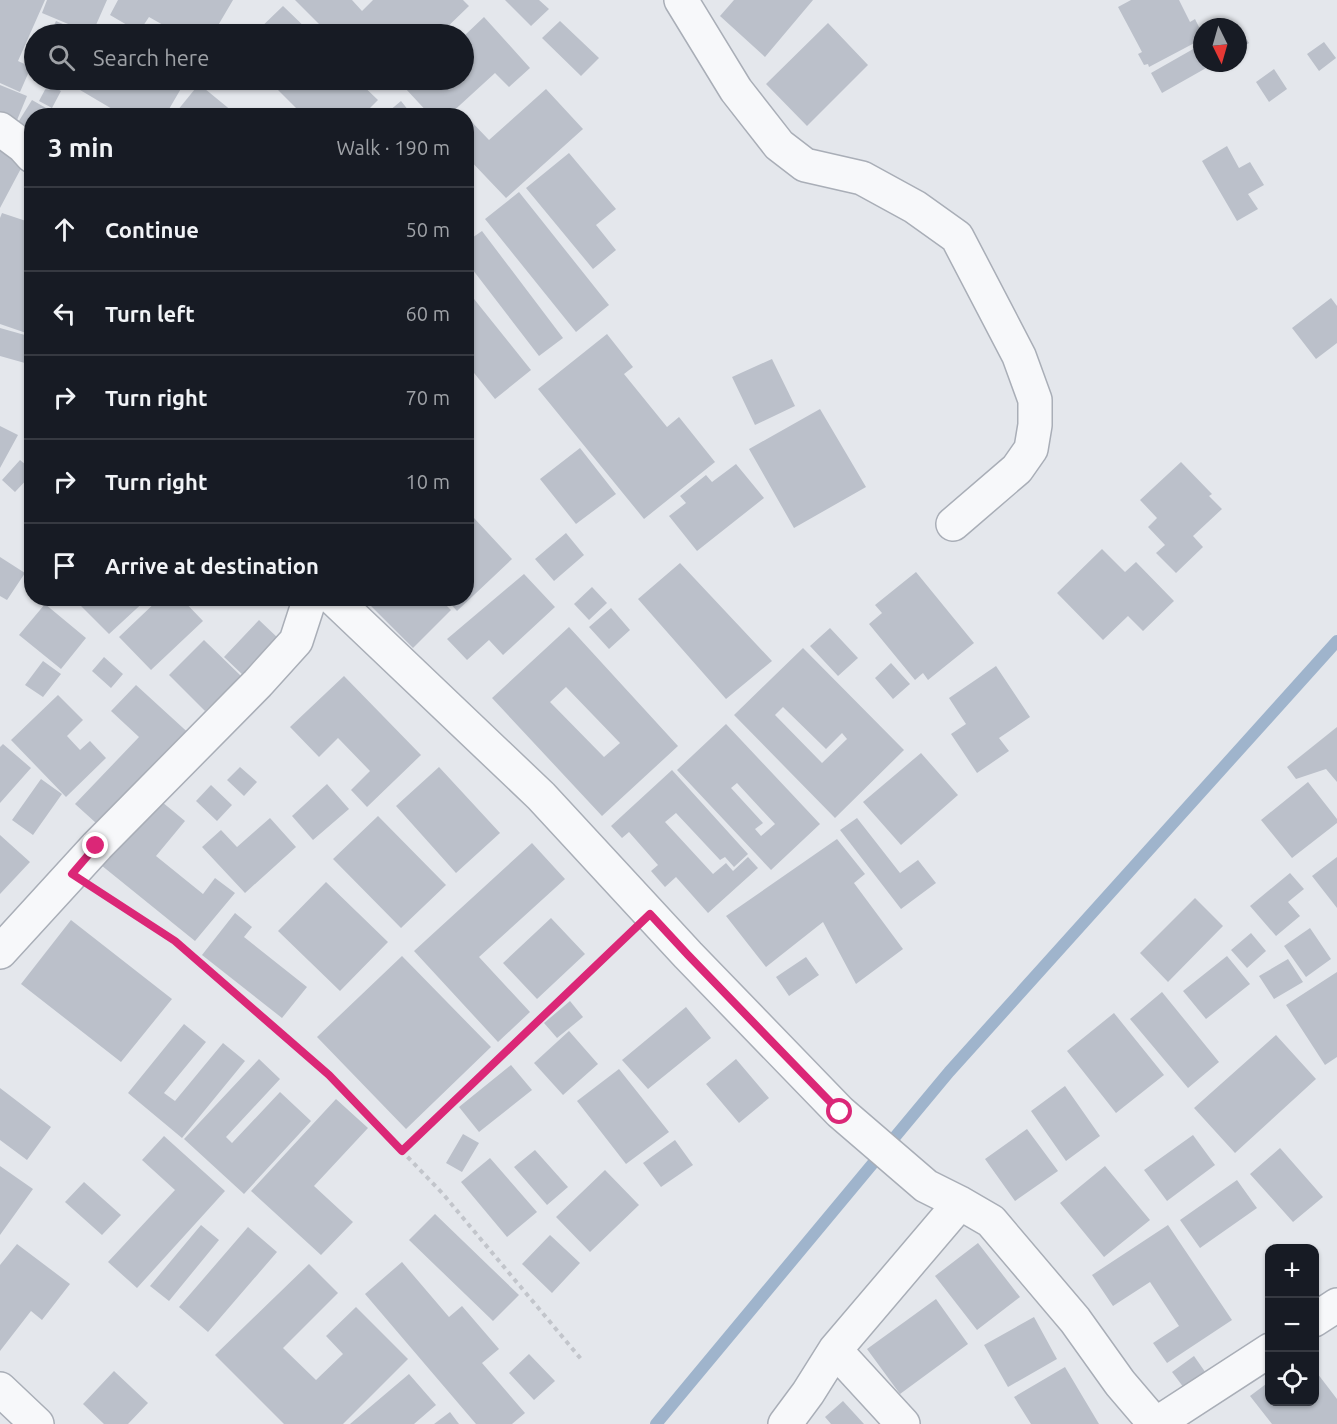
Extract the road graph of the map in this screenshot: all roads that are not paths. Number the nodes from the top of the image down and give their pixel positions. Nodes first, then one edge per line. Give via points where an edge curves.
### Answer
1 (681, 0) edge
2 (0, 129) edge
3 (24, 147) edge
4 (953, 524) dead end
5 (307, 606) edge
6 (341, 606) edge
7 (0, 952) edge
8 (960, 1203) junction
9 (1337, 1305) edge
10 (1319, 1317) edge
11 (835, 1350) junction
12 (1266, 1352) edge
13 (0, 1389) edge
14 (33, 1423) edge
15 (785, 1424) edge
16 (903, 1424) edge
17 (1155, 1424) edge

1 - 4 street via 736,90 779,146 806,165 862,178 915,207 957,237 1019,356 1035,400 1031,449 1017,469
2 - 3 street
5 - 7 street via 296,641 96,846
6 - 8 street via 541,796 840,1112 926,1186
8 - 11 street
8 - 17 street via 991,1221 1075,1320
9 - 10 street
11 - 15 street
11 - 16 street
12 - 17 street
13 - 14 street

